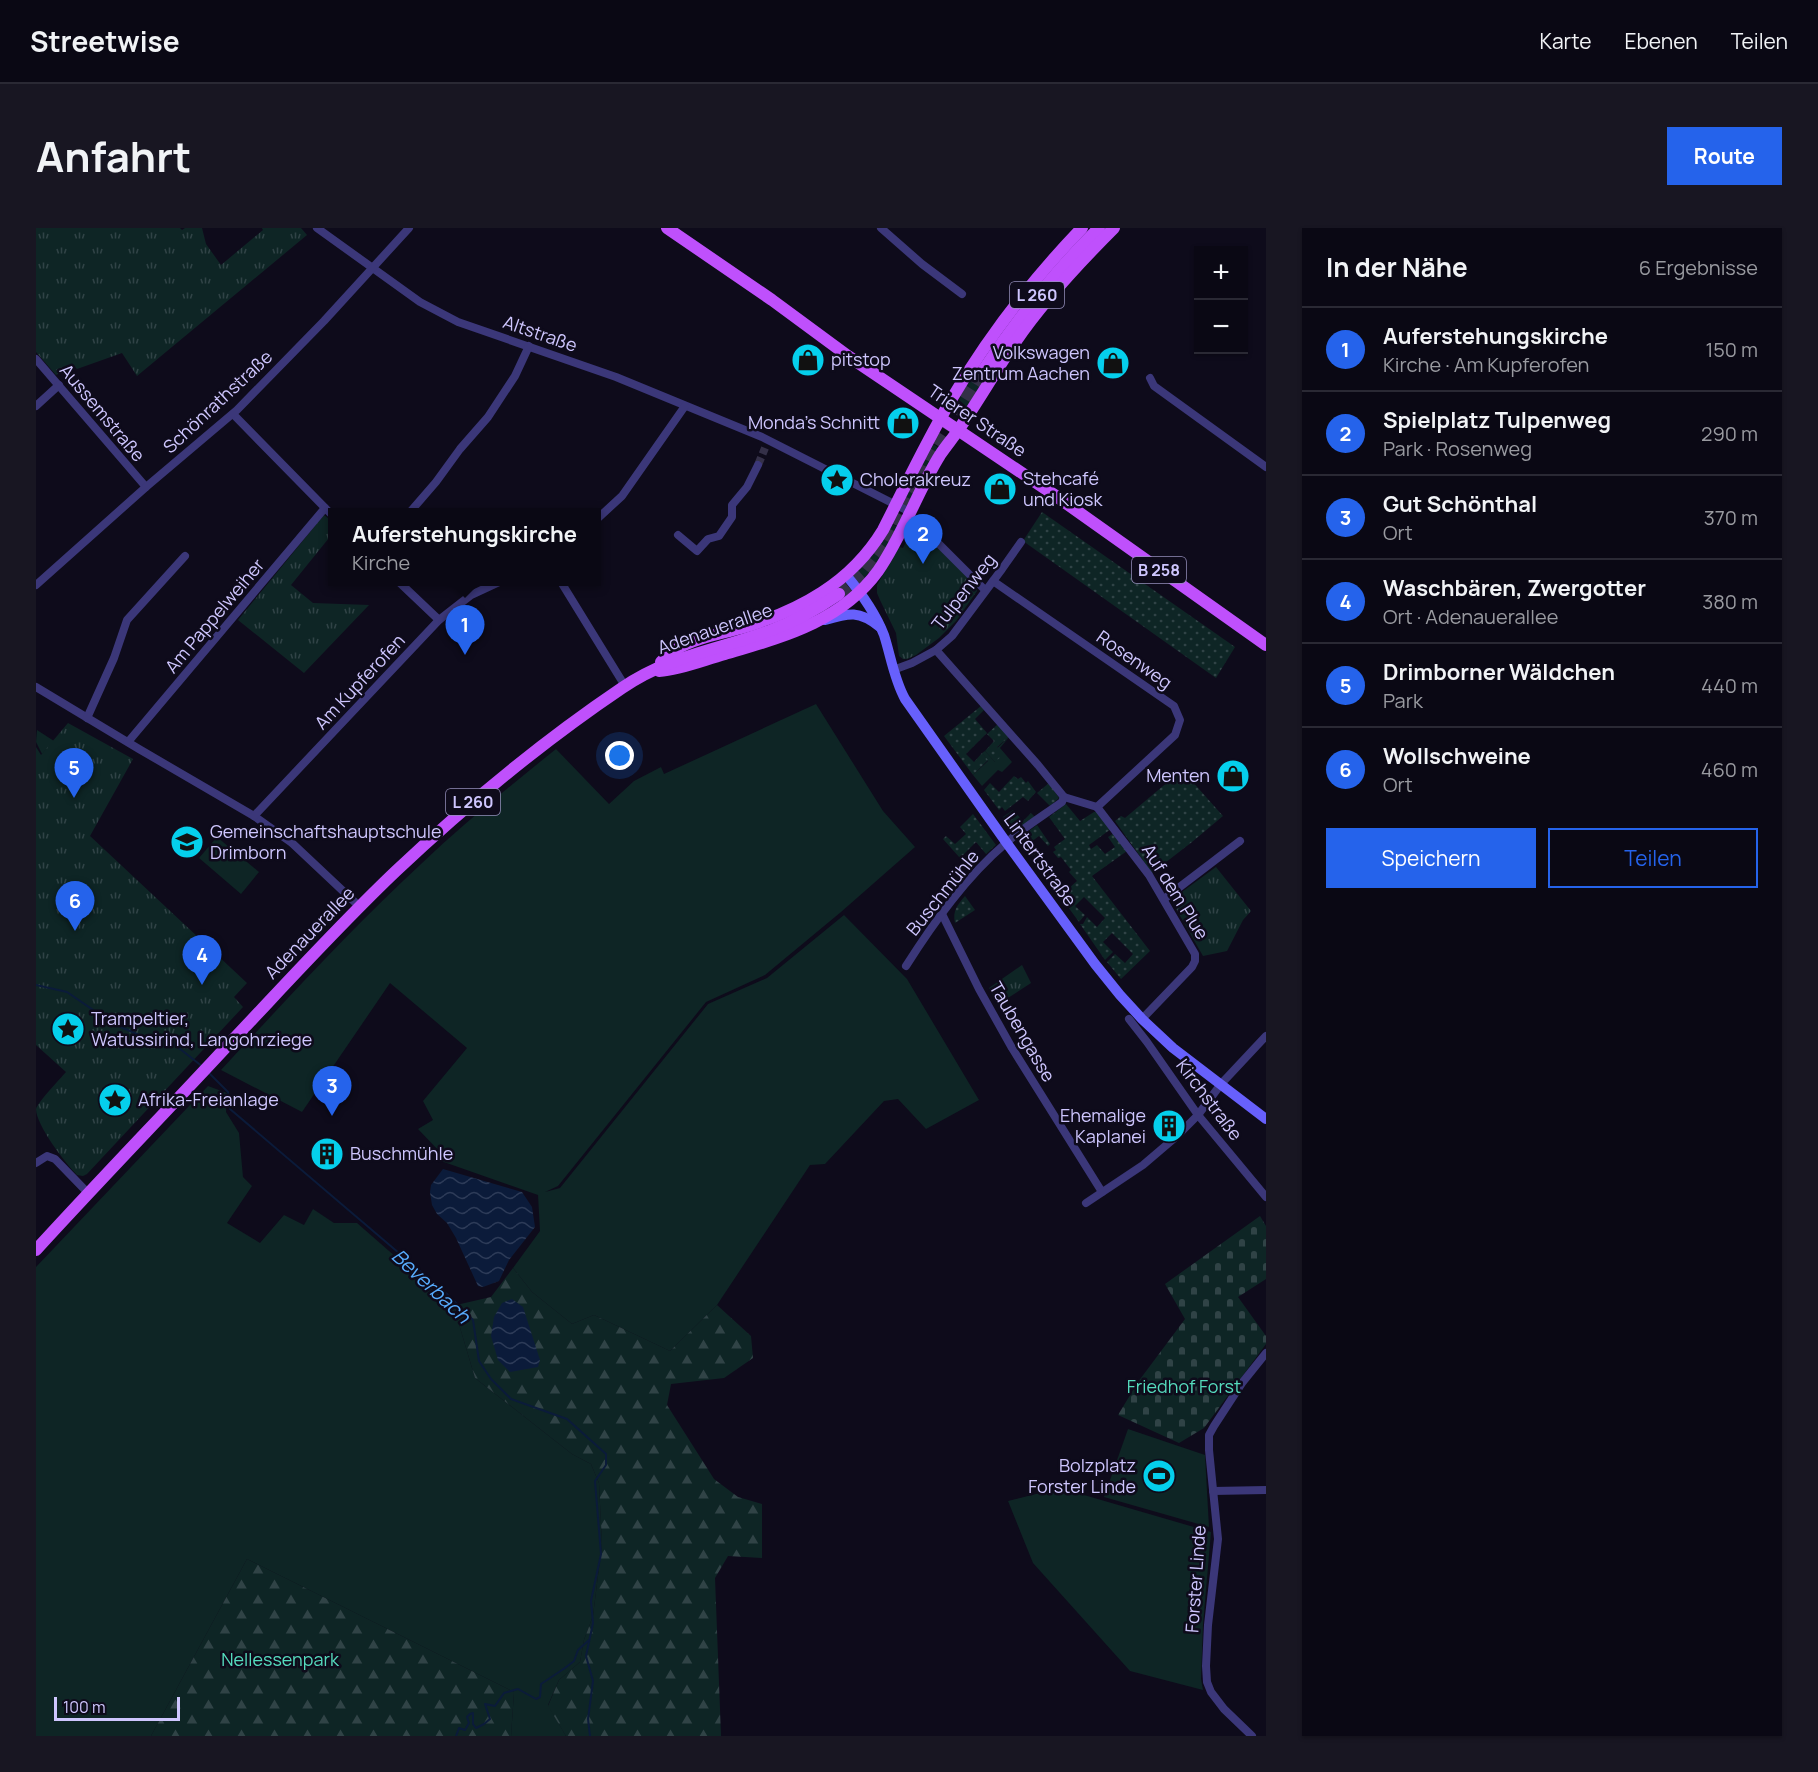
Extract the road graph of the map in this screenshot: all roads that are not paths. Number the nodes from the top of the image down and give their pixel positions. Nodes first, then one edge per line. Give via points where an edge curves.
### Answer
1 (317, 228) edge
2 (409, 228) edge
3 (668, 228) edge
4 (881, 228) edge
5 (1082, 228) edge
6 (1099, 228) edge
7 (1114, 228) edge
8 (373, 268) junction
9 (962, 294) dead end
10 (529, 346) junction
11 (36, 359) edge
12 (984, 369) tunnel mouth
13 (1150, 378) dead end
14 (59, 385) junction
15 (36, 406) edge
16 (685, 406) junction
17 (233, 414) junction
18 (940, 418) junction
19 (958, 430) junction
20 (758, 465) tunnel mouth
21 (1266, 466) edge
22 (146, 487) junction
23 (896, 505) junction
24 (325, 508) junction
25 (414, 508) edge
26 (328, 511) edge
27 (910, 512) junction
28 (601, 515) edge
29 (678, 536) dead end
30 (935, 540) dead end
31 (1021, 542) dead end
32 (185, 556) dead end
33 (846, 575) junction
34 (993, 581) junction
35 (36, 585) edge
36 (403, 586) edge
37 (490, 586) edge
38 (563, 586) edge
39 (986, 590) junction
40 (860, 591) junction
41 (839, 594) tunnel mouth
42 (439, 620) junction
43 (818, 622) junction
44 (880, 627) junction
45 (1266, 645) edge
46 (936, 650) junction
47 (893, 670) junction
48 (649, 672) junction
49 (625, 686) junction
50 (36, 687) edge
51 (87, 718) junction
52 (128, 742) junction
53 (1065, 798) junction
54 (1097, 807) junction
55 (254, 816) junction
56 (1240, 841) dead end
57 (1006, 842) junction
58 (1164, 899) junction
59 (360, 907) junction
60 (942, 914) junction
61 (906, 966) dead end
62 (1129, 1019) dead end
63 (1142, 1019) junction
64 (1266, 1036) edge
65 (1221, 1084) junction
66 (1198, 1115) junction
67 (1266, 1119) edge
68 (36, 1163) edge
69 (1102, 1192) junction
70 (88, 1193) junction
71 (1266, 1197) edge
72 (1086, 1203) dead end
73 (36, 1250) edge
74 (1266, 1353) edge
75 (1266, 1490) edge
76 (1213, 1491) junction
77 (1252, 1736) edge

1 - 8 street, Altstraße
2 - 8 street, Schönrathstraße
3 - 18 main road, Trierer Straße / B 258
4 - 9 street
5 - 18 main road via 1005,317
6 - 12 main road, L 260 via 1037,295
7 - 19 main road via 1037,313
8 - 10 street, Altstraße via 420,302 458,322
8 - 17 street, Schönrathstraße
10 - 16 street, Altstraße
10 - 25 street via 488,417
11 - 14 street, Aussemstraße
13 - 21 street via 1154,386
14 - 15 street
14 - 22 street, Aussemstraße
16 - 23 street, Altstraße
16 - 28 street via 622,496
17 - 22 street, Schönrathstraße
17 - 24 street
18 - 19 main road, Trierer Straße / B 258
18 - 23 main road
19 - 27 main road
19 - 45 main road, Trierer Straße / B 258
20 - 29 street via 732,505 732,517 719,536 708,539 697,551
22 - 35 street, Schönrathstraße
23 - 27 street, Altstraße
23 - 33 main road via 873,546
24 - 26 street
24 - 52 street, Am Pappelweiher
27 - 40 main road via 888,555
30 - 39 street
31 - 34 street, Tulpenweg
32 - 51 street via 127,620
33 - 40 main road, Lintertstraße
33 - 48 main road via 818,596 783,614 675,650
34 - 39 street, Tulpenweg
34 - 54 street, Rosenweg via 1174,706 1180,720 1175,735
36 - 42 street
37 - 42 street, Am Kupferofen via 471,595
38 - 49 street
39 - 46 street, Tulpenweg via 962,624
40 - 43 main road
40 - 44 main road, Lintertstraße
41 - 48 main road, Adenauerallee / L 260 via 793,622
42 - 55 street, Am Kupferofen
43 - 44 main road via 854,614
43 - 48 main road via 786,636 681,668
44 - 47 main road, Lintertstraße
46 - 47 street, Tulpenweg
46 - 53 street
47 - 57 main road, Lintertstraße via 904,699
48 - 49 main road, Adenauerallee / L 260
49 - 59 main road, Adenauerallee / L 260 via 484,793
50 - 51 street
51 - 52 street
52 - 55 street
53 - 54 street
53 - 57 street, Buschmühle
54 - 58 street, Auf dem Plue
55 - 59 street via 292,843
56 - 58 street
57 - 60 street, Buschmühle
57 - 63 main road, Lintertstraße via 1095,964
58 - 63 street, Auf dem Plue via 1194,951 1195,961
59 - 70 main road, Adenauerallee / L 260
60 - 61 street, Buschmühle
60 - 69 street, Taubengasse via 1006,1038
62 - 66 street, Kirchstraße
63 - 65 main road, Lintertstraße
64 - 65 street
65 - 66 street
65 - 67 main road, Lintertstraße
66 - 69 street via 1143,1165
66 - 71 street, Kirchstraße
68 - 70 street via 47,1156 55,1159
69 - 72 street
70 - 73 main road, Adenauerallee / L 260
74 - 76 street, Forster Linde via 1228,1402 1209,1435
75 - 76 street
76 - 77 street, Forster Linde via 1218,1539 1208,1625 1207,1682 1224,1709

